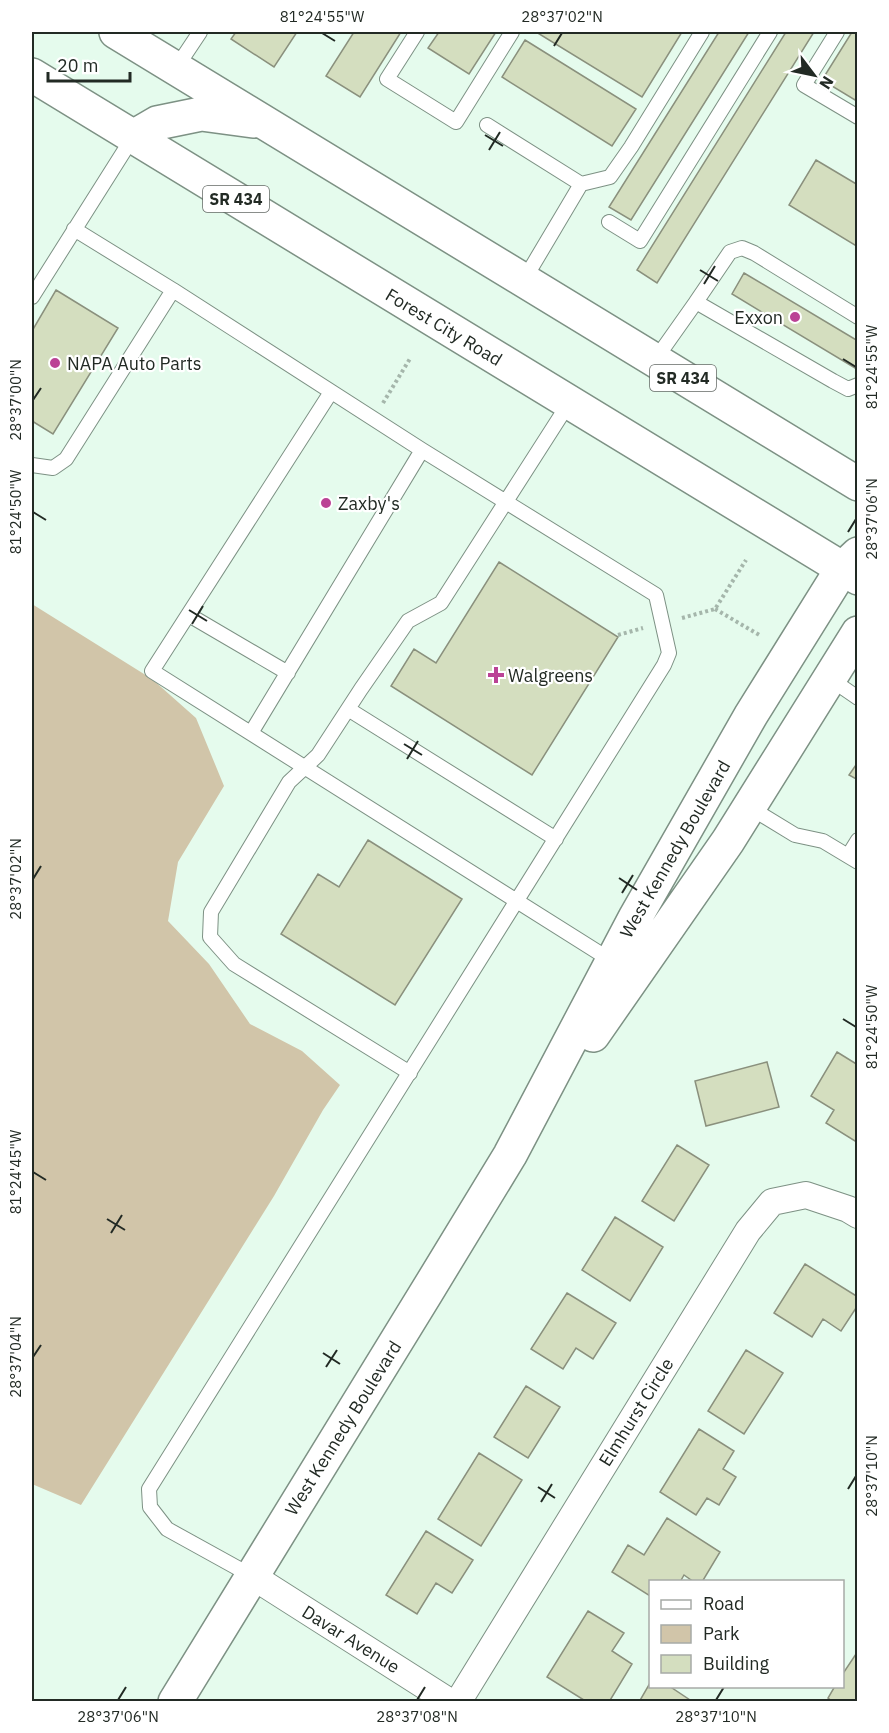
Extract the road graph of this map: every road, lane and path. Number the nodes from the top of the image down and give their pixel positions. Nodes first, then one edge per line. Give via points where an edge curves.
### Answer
1 (116, 32) edge
2 (200, 32) edge
3 (417, 32) edge
4 (512, 32) edge
5 (702, 32) edge
6 (770, 32) edge
7 (837, 32) edge
8 (177, 68) junction
9 (32, 75) edge
10 (858, 117) edge
11 (267, 123) junction
12 (487, 125) dead end
13 (133, 137) junction
14 (581, 184) junction
15 (609, 222) dead end
16 (74, 229) junction
17 (524, 280) junction
18 (172, 290) junction
19 (32, 297) edge
20 (696, 302) junction
21 (858, 317) edge
22 (411, 357) dead end
23 (655, 360) junction
24 (858, 385) edge
25 (331, 392) junction
26 (569, 403) junction
27 (373, 418) junction
28 (422, 450) junction
29 (32, 465) edge
30 (858, 484) edge
31 (506, 501) junction
32 (746, 560) dead end
33 (852, 567) edge
34 (715, 609) junction
35 (189, 615) junction
36 (662, 623) junction
37 (858, 633) edge
38 (618, 635) dead end
39 (761, 636) dead end
40 (288, 673) junction
41 (829, 678) junction
42 (858, 698) edge
43 (348, 709) junction
44 (251, 733) junction
45 (304, 768) junction
46 (749, 807) junction
47 (556, 838) junction
48 (858, 840) edge
49 (853, 859) edge
50 (517, 901) junction
51 (612, 961) junction
52 (410, 1072) junction
53 (510, 1155) junction
54 (858, 1215) edge
55 (252, 1576) junction
56 (175, 1701) edge
57 (450, 1701) edge
58 (458, 1701) edge

1 - 8 main road, SR 434
2 - 8 lane
3 - 4 lane via 387,79 456,122
5 - 14 lane via 610,177
6 - 15 lane via 640,241
7 - 10 lane via 804,85
8 - 11 main road, SR 434
9 - 13 main road, Forest City Road / SR 434
11 - 13 main road via 201,114 157,123
11 - 17 main road, SR 434
12 - 14 lane
13 - 16 lane
13 - 26 main road, Forest City Road / SR 434
14 - 17 lane
16 - 18 lane
16 - 19 lane
17 - 23 main road, SR 434
18 - 25 lane
18 - 29 lane via 66,459 53,468
20 - 21 lane via 730,252 742,248
20 - 23 lane
20 - 24 lane via 833,381 849,389
22 - 27 path
23 - 30 main road, SR 434
25 - 27 lane
25 - 35 lane
26 - 31 lane
26 - 33 main road, Forest City Road / SR 434
27 - 28 lane
28 - 31 lane
28 - 40 lane
31 - 36 lane via 656,595
31 - 43 lane via 441,603 408,621
32 - 34 path
33 - 51 main road, West Kennedy Boulevard via 751,715
34 - 36 path
34 - 39 path
35 - 40 lane
35 - 44 lane via 152,671
36 - 38 path
36 - 47 lane via 669,653 664,665
37 - 41 main road, West Kennedy Boulevard
40 - 44 lane
41 - 42 lane
41 - 46 main road, West Kennedy Boulevard
43 - 45 lane via 318,755
43 - 47 lane
44 - 45 lane
45 - 50 lane
45 - 52 lane via 289,782 211,912 210,937 234,964
46 - 49 lane via 795,835 823,841
46 - 53 main road, West Kennedy Boulevard
47 - 50 lane
48 - 49 lane
50 - 51 lane
50 - 52 lane
51 - 53 main road, West Kennedy Boulevard
52 - 55 lane via 149,1489 150,1507 167,1529
53 - 55 main road, West Kennedy Boulevard
54 - 58 street, Elmhurst Circle via 806,1195 772,1202 748,1231
55 - 56 main road, West Kennedy Boulevard
55 - 57 street, Davar Avenue

